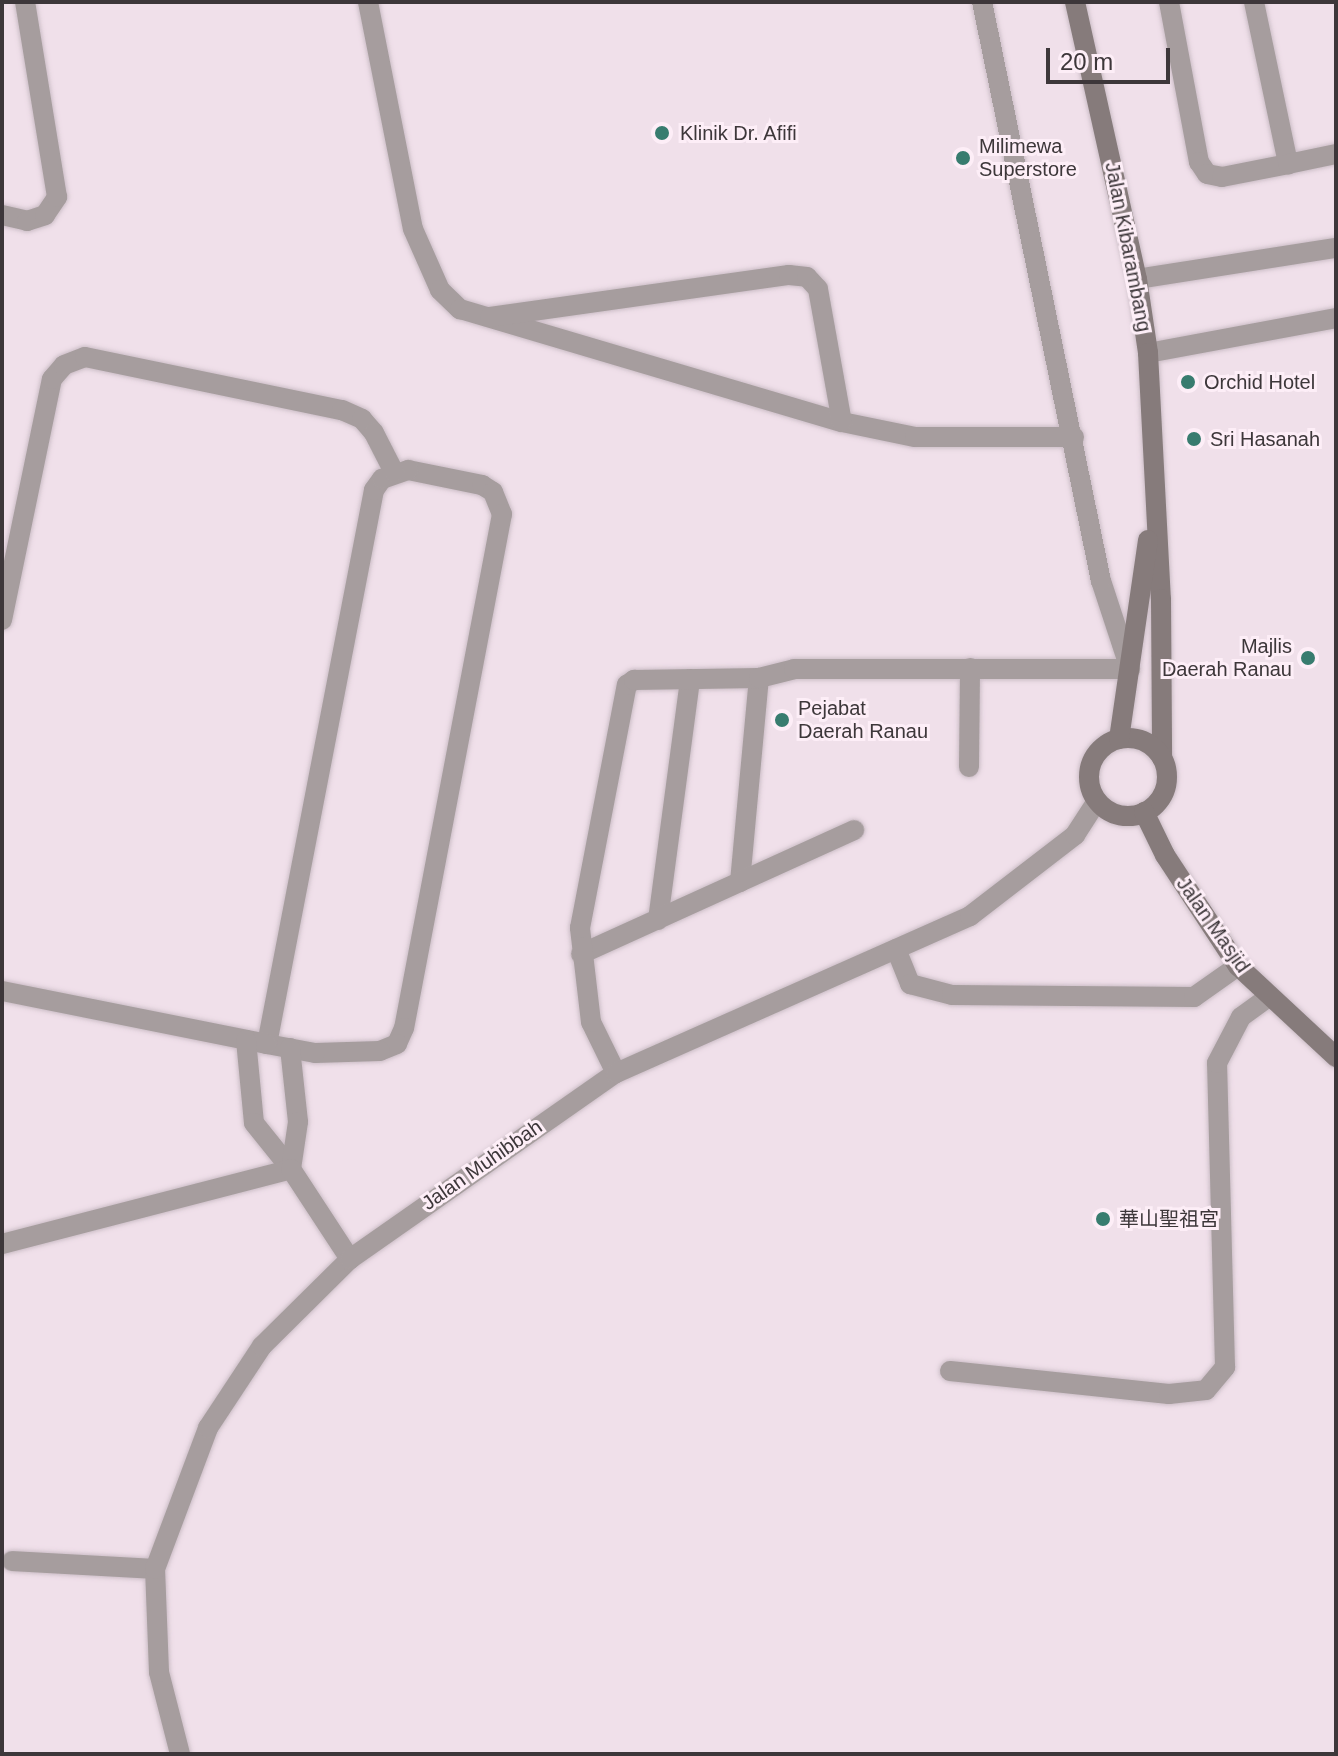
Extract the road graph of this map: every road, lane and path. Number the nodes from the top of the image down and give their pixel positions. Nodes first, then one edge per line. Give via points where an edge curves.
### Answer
1 (25, 2) edge
2 (368, 2) edge
3 (982, 2) edge
4 (1075, 2) edge
5 (1169, 2) edge
6 (1254, 2) edge
7 (1336, 154) edge
8 (1288, 164) junction
9 (2, 215) edge
10 (1336, 248) edge
11 (1137, 279) junction
12 (482, 318) junction
13 (1336, 318) edge
14 (1148, 353) junction
15 (842, 422) junction
16 (1074, 437) junction
17 (394, 472) junction
18 (1154, 496) junction
19 (2, 620) edge
20 (970, 668) junction
21 (1130, 669) junction
22 (759, 678) junction
23 (690, 679) junction
24 (1119, 739) junction
25 (1162, 758) junction
26 (969, 767) dead end
27 (1097, 801) junction
28 (1144, 812) junction
29 (854, 830) dead end
30 (740, 882) junction
31 (658, 920) junction
32 (896, 949) junction
33 (581, 954) junction
34 (1238, 966) junction
35 (2, 991) edge
36 (1269, 997) junction
37 (246, 1040) junction
38 (267, 1044) junction
39 (290, 1048) junction
40 (1336, 1057) edge
41 (616, 1073) junction
42 (291, 1169) junction
43 (2, 1244) edge
44 (350, 1259) junction
45 (950, 1371) dead end
46 (12, 1561) dead end
47 (155, 1569) junction
48 (180, 1754) edge

1 - 9 street via 57,197 45,215 27,221
2 - 12 street via 413,229 440,290 460,309
3 - 16 street
4 - 11 street, Jalan Kibarambang
5 - 8 street via 1199,162 1207,174 1222,177
6 - 8 street
7 - 8 street
10 - 11 street
11 - 14 street, Jalan Kibarambang
12 - 15 street
12 - 15 street via 789,275 807,277 818,289
13 - 14 street
14 - 18 street, Jalan Kibarambang
15 - 16 street via 915,437
16 - 21 street via 1101,581
17 - 19 street via 374,433 362,419 342,410 85,357 64,365 52,379
17 - 38 street via 374,490
17 - 39 street via 408,470 482,485 493,492 502,514 404,1028 397,1044 380,1051 315,1053
18 - 21 street, Jalan Kibarambang
18 - 25 street, Jalan Kibarambang
20 - 21 street
20 - 22 street via 794,669
20 - 26 street
21 - 24 street, Jalan Kibarambang
22 - 23 street
22 - 30 street
23 - 31 street
23 - 33 street via 634,680 627,685 583,902
24 - 25 street via 1143,741
24 - 27 street via 1097,753 1091,765 1091,790
25 - 28 street via 1166,783
27 - 28 street via 1119,814
27 - 32 street, Jalan Muhibbah via 1075,835 1010,888 970,916
28 - 34 street, Jalan Masjid via 1165,855
29 - 30 street
30 - 31 street
31 - 33 street
32 - 34 street via 910,984 952,995 1194,997
32 - 41 street, Jalan Muhibbah
33 - 41 street via 591,1022
34 - 36 street, Jalan Masjid
35 - 37 street
36 - 40 street, Jalan Masjid
36 - 45 street via 1241,1017 1217,1063 1225,1367 1206,1390 1169,1394
37 - 38 street
37 - 42 street via 254,1123
38 - 39 street
39 - 42 street via 298,1122
41 - 44 street, Jalan Muhibbah
42 - 43 street
42 - 44 street
44 - 47 street, Jalan Muhibbah via 233,1382 185,1479
46 - 47 street
47 - 48 street, Jalan Muhibbah via 159,1672

